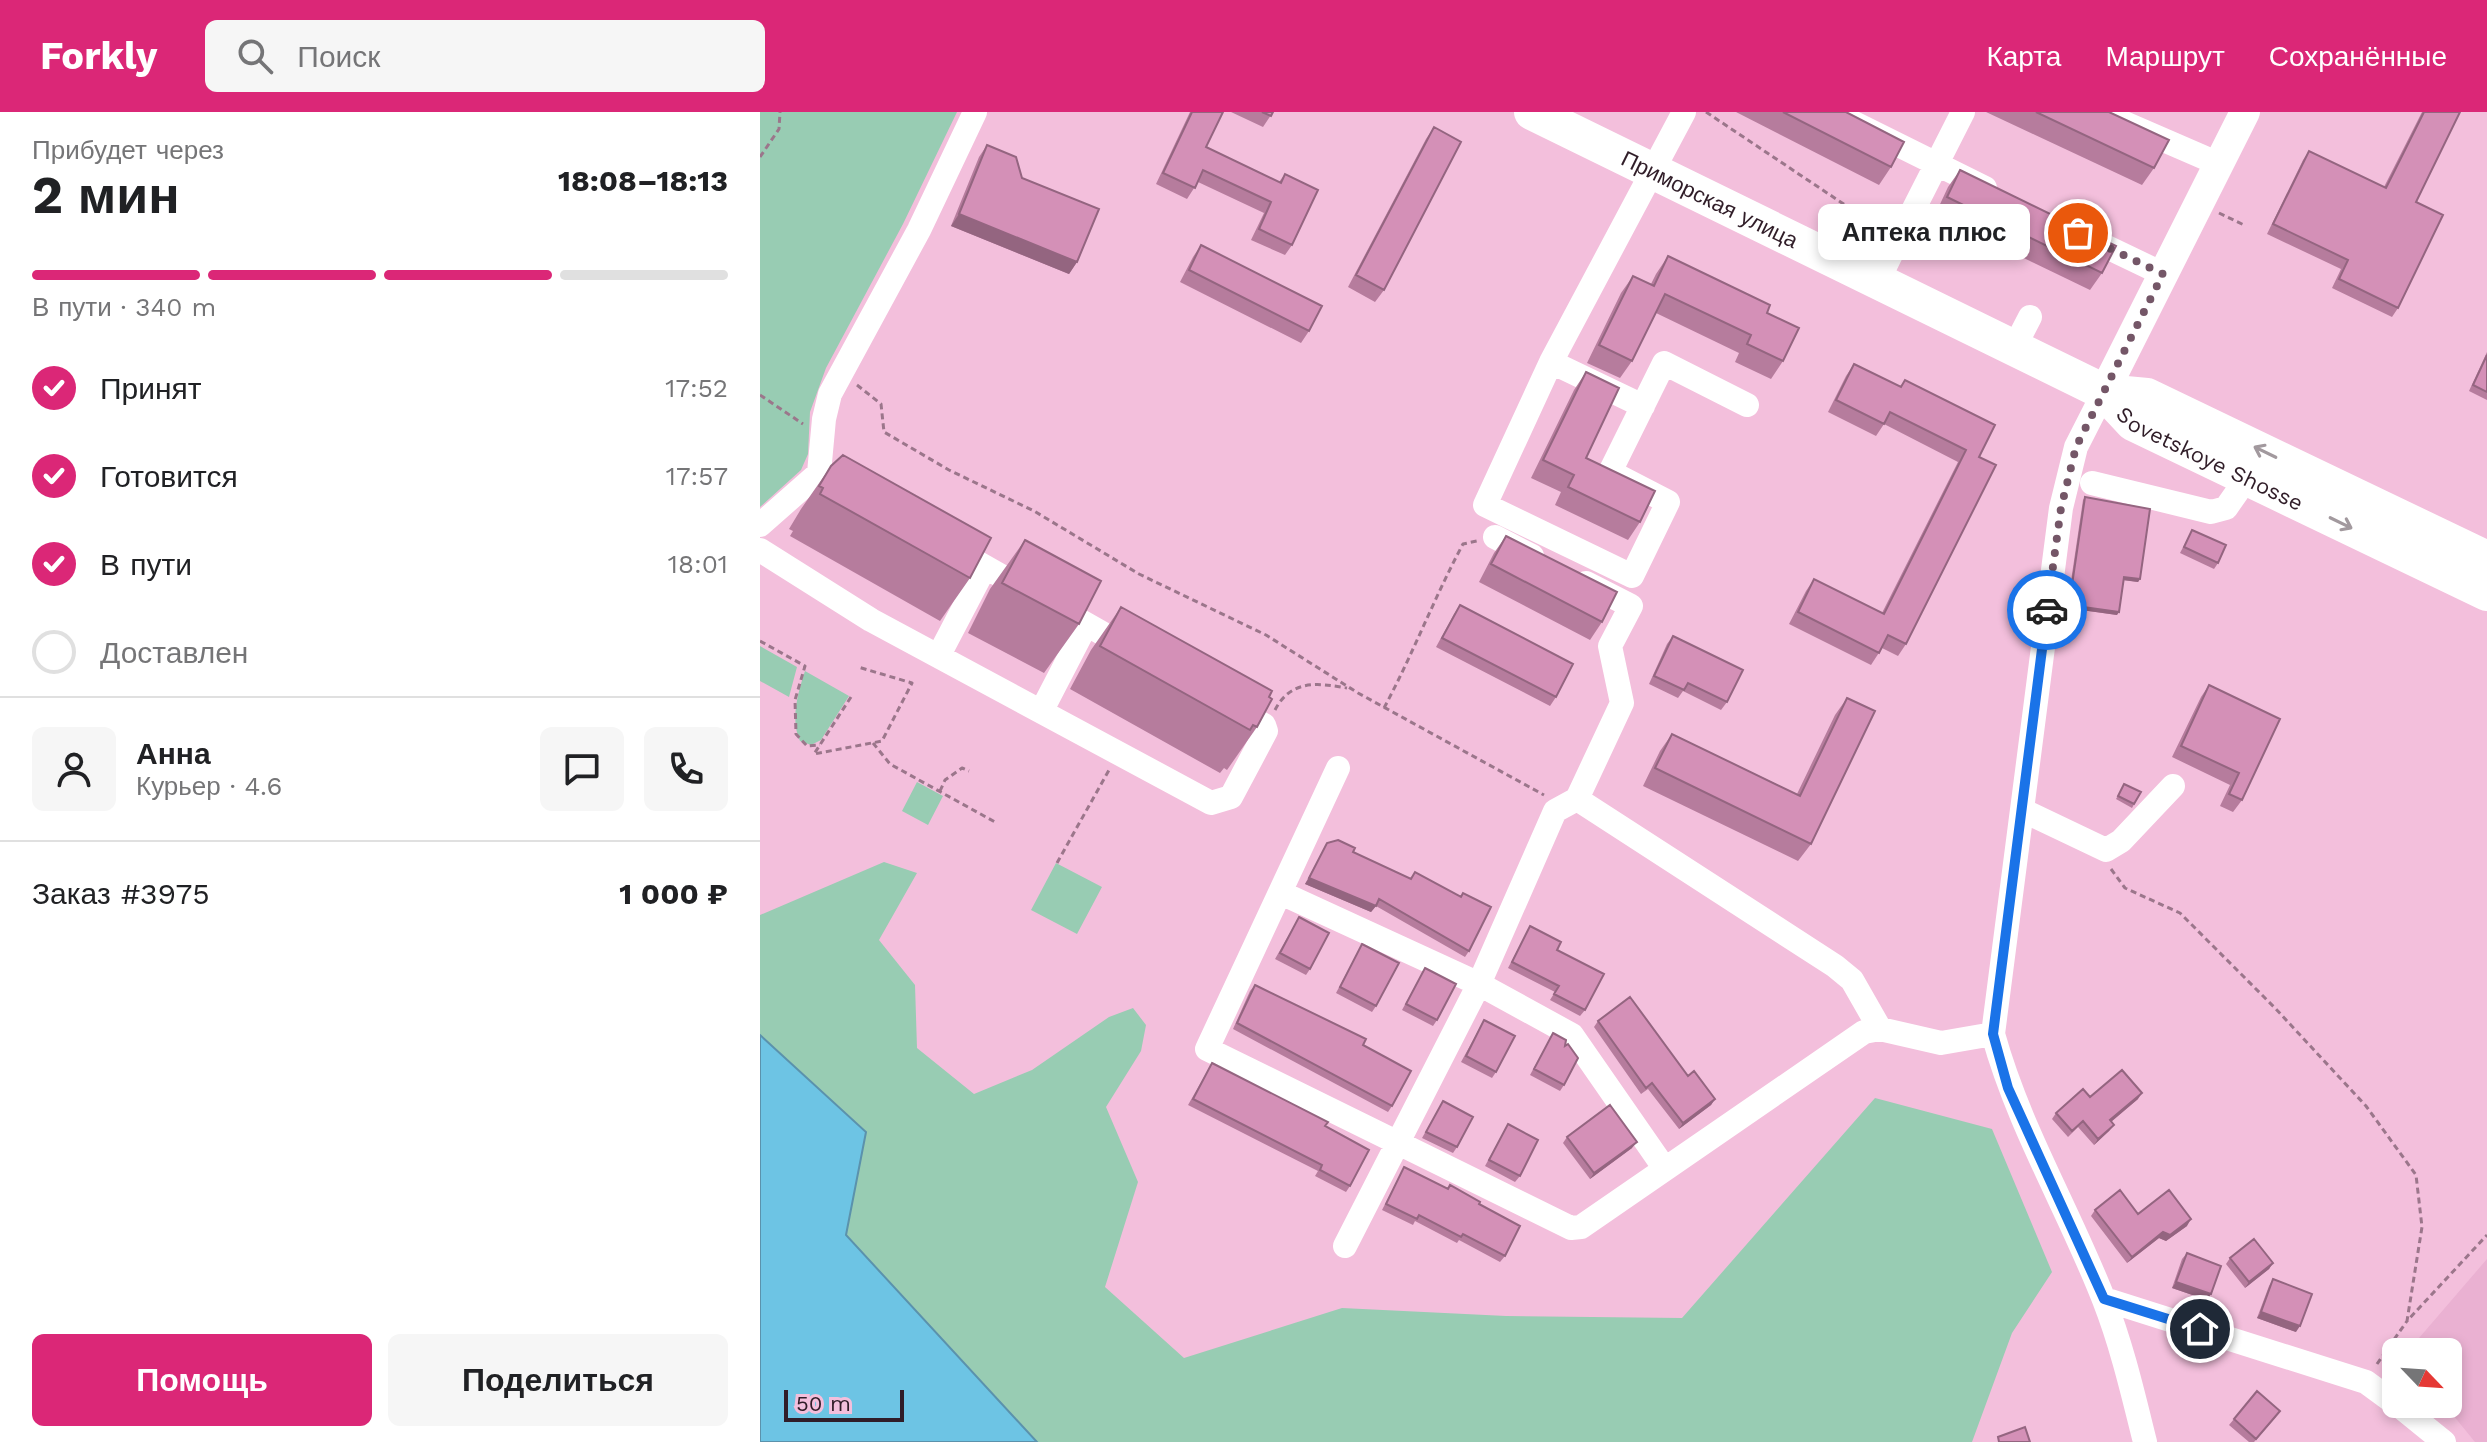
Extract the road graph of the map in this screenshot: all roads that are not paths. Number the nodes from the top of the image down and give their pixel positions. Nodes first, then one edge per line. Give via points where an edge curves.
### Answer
1 (975, 112) edge
2 (1532, 112) edge
3 (1684, 112) edge
4 (1832, 112) edge
5 (1963, 112) edge
6 (2099, 112) edge
7 (2245, 112) edge
8 (2219, 164) junction
9 (1936, 165) junction
10 (1654, 172) junction
11 (2007, 199) edge
12 (2064, 226) edge
13 (2163, 274) junction
14 (1878, 281) junction
15 (1551, 362) junction
16 (2104, 392) junction
17 (1747, 405) dead end
18 (1643, 406) junction
19 (819, 473) junction
20 (2247, 478) junction
21 (2092, 483) dead end
22 (846, 488) edge
23 (760, 525) edge
24 (930, 535) edge
25 (1495, 537) road end
26 (760, 550) edge
27 (2487, 559) edge
28 (985, 567) junction
29 (2487, 593) edge
30 (1086, 625) junction
31 (939, 655) junction
32 (1155, 663) edge
33 (1209, 694) edge
34 (1042, 710) junction
35 (1338, 768) dead end
36 (2173, 786) dead end
37 (1571, 802) junction
38 (2022, 810) junction
39 (1281, 893) junction
40 (1479, 984) junction
41 (1880, 1029) junction
42 (1993, 1034) junction
43 (1400, 1145) junction
44 (1665, 1169) junction
45 (1345, 1246) dead end
46 (2104, 1299) junction
47 (2382, 1394) edge
48 (2414, 1418) edge
49 (2145, 1442) edge
50 (2444, 1442) edge

1 - 19 street via 826,405
2 - 10 highway, Приморская улица
3 - 10 street
4 - 9 street
5 - 9 street
6 - 8 street
7 - 8 main road
8 - 13 main road
9 - 11 street
9 - 14 street via 1904,243
10 - 14 highway, Приморская улица
10 - 15 street
12 - 13 street
13 - 16 main road
14 - 16 highway, Приморская улица via 2022,332
15 - 18 street
15 - 18 street via 1485,505 1632,576 1668,502 1610,472
16 - 20 highway, Sovetskoye Shosse via 2133,423
27 -> 16 highway, Sovetskoye Shosse via 2147,396
16 - 38 street via 2076,447 2061,508
17 - 18 street via 1664,363
19 - 22 street
19 - 23 street
20 - 21 street via 2226,508 2211,512
20 -> 29 highway, Sovetskoye Shosse
24 - 28 street
25 - 37 street via 1631,606 1610,646 1622,703
26 - 31 street via 871,620
28 - 30 street
28 - 31 street
30 - 32 street
30 - 34 street
31 - 34 street
33 - 34 street via 1266,727 1228,800 1211,803
35 - 39 street
36 - 38 street via 2106,850
37 - 40 street via 1555,811
37 - 41 street via 1835,966 1852,980
38 - 42 street
39 - 40 street
39 - 43 street via 1207,1049
40 - 43 street
40 - 44 street via 1572,1035
41 - 42 street via 1941,1043
41 - 44 street via 1864,1032
42 - 46 street via 2008,1088
43 - 44 street via 1571,1228 1581,1227
43 - 45 street
46 - 47 street via 2366,1382
46 - 49 street
48 - 50 street

